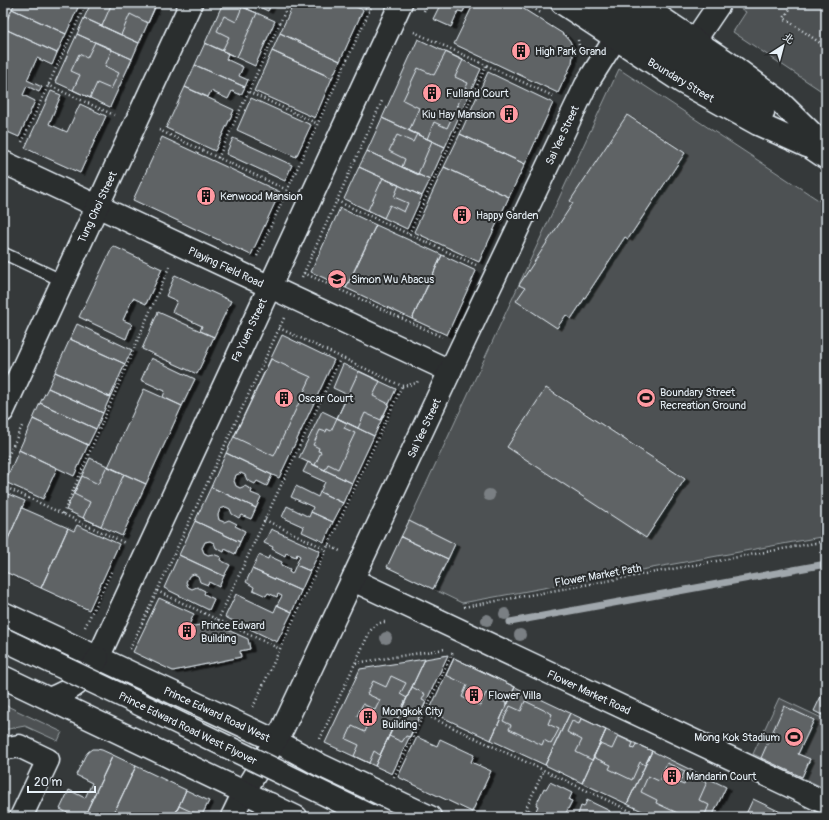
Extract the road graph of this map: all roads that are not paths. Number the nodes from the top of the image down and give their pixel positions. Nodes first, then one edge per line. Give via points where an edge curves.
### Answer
1 (191, 3) edge
2 (401, 3) edge
3 (562, 3) edge
4 (600, 3) edge
5 (640, 3) edge
6 (720, 3) edge
7 (620, 30) junction
8 (695, 40) junction
9 (816, 146) edge
10 (826, 158) edge
11 (3, 162) edge
12 (97, 206) junction
13 (3, 253) edge
14 (63, 281) junction
15 (269, 287) junction
16 (450, 371) junction
17 (3, 411) edge
18 (353, 580) junction
19 (3, 613) edge
20 (3, 639) edge
21 (98, 658) junction
22 (3, 677) edge
23 (49, 699) junction
24 (276, 741) junction
25 (11, 748) edge
26 (244, 792) junction
27 (826, 803) edge
28 (267, 810) edge
29 (21, 817) edge
30 (232, 817) edge
31 (296, 817) edge
32 (372, 817) edge
33 (430, 817) edge

1 - 12 street, Tung Choi Street
2 - 15 street, Fa Yuen Street
3 - 7 street, Boundary Street
4 - 7 street
5 - 8 street, Boundary Street
6 - 8 street
7 - 9 street, Boundary Street via 720,83
7 - 16 street, Sai Yee Street via 586,85
8 - 9 street, Boundary Street via 776,98
9 - 10 street, Boundary Street
11 - 12 street, Playing Field Road
12 - 14 street, Tung Choi Street
12 - 15 street, Playing Field Road
13 - 14 lane
14 - 17 street, Tung Choi Street
15 - 16 street, Playing Field Road
15 - 21 street, Fa Yuen Street
16 - 18 street, Sai Yee Street
18 - 24 street, Sai Yee Street
18 - 27 street, Flower Market Road
19 - 21 street, Prince Edward Road West
20 - 32 street, Prince Edward Road West Flyover, bridge
21 - 23 street, Fa Yuen Street via 79,683
21 - 24 street, Prince Edward Road West
22 - 23 street
23 - 26 street
24 - 26 street, Sai Yee Street
24 - 33 street, Prince Edward Road West
25 - 29 street via 48,760
26 - 28 street
26 - 30 street, Sai Yee Street
28 - 31 street

